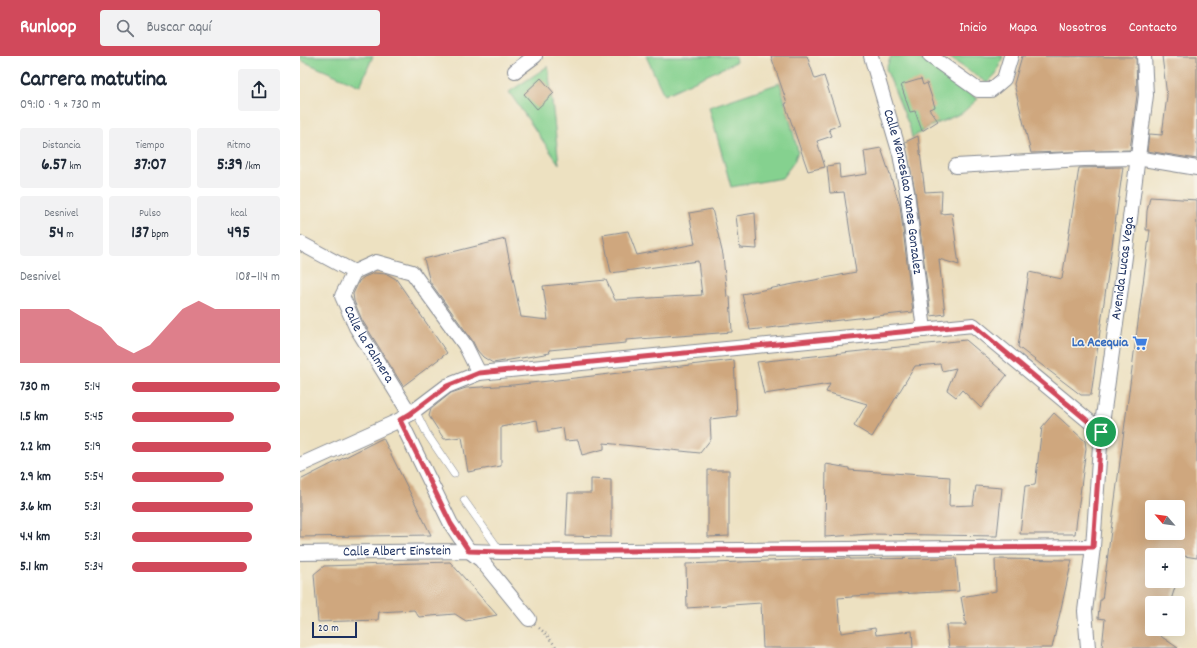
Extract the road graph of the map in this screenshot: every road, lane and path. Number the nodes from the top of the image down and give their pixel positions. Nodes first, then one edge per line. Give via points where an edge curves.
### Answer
1 (535, 56) edge
2 (930, 56) edge
3 (1011, 56) edge
4 (1144, 56) edge
5 (875, 59) edge
6 (515, 70) dead end
7 (1137, 158) junction
8 (956, 166) dead end
9 (1197, 168) edge
10 (300, 244) edge
11 (354, 272) junction
12 (924, 330) junction
13 (479, 373) junction
14 (408, 414) junction
15 (1101, 432) junction
16 (300, 464) edge
17 (454, 474) dead end
18 (464, 500) dead end
19 (1093, 547) junction
20 (469, 551) junction
21 (501, 552) junction
22 (300, 553) edge
23 (529, 619) joint
24 (556, 648) edge
25 (1088, 648) edge

1 - 6 street
2 - 3 street via 978,90 991,90 1004,79
4 - 7 street, Avenida Lucas Vega via 1146,95
5 - 12 street, Calle Wenceslao Yanes Gonzalez via 906,184
7 - 8 street
7 - 9 street
7 - 15 street, Avenida Lucas Vega
10 - 11 street
11 - 13 street via 376,262 412,272 465,345
11 - 14 street, Calle la Palmera via 342,296 356,327
12 - 13 street
12 - 15 street via 973,325
13 - 14 street via 447,386
14 - 16 street
14 - 17 lane via 427,434
14 - 20 street via 451,524
15 - 19 street, Avenida Lucas Vega
18 - 21 lane
19 - 21 street, Calle Albert Einstein
19 - 25 street, Avenida Lucas Vega via 1085,611
20 - 21 street, Calle Albert Einstein
20 - 22 street, Calle Albert Einstein
20 - 23 street via 481,560
23 - 24 path via 545,633

